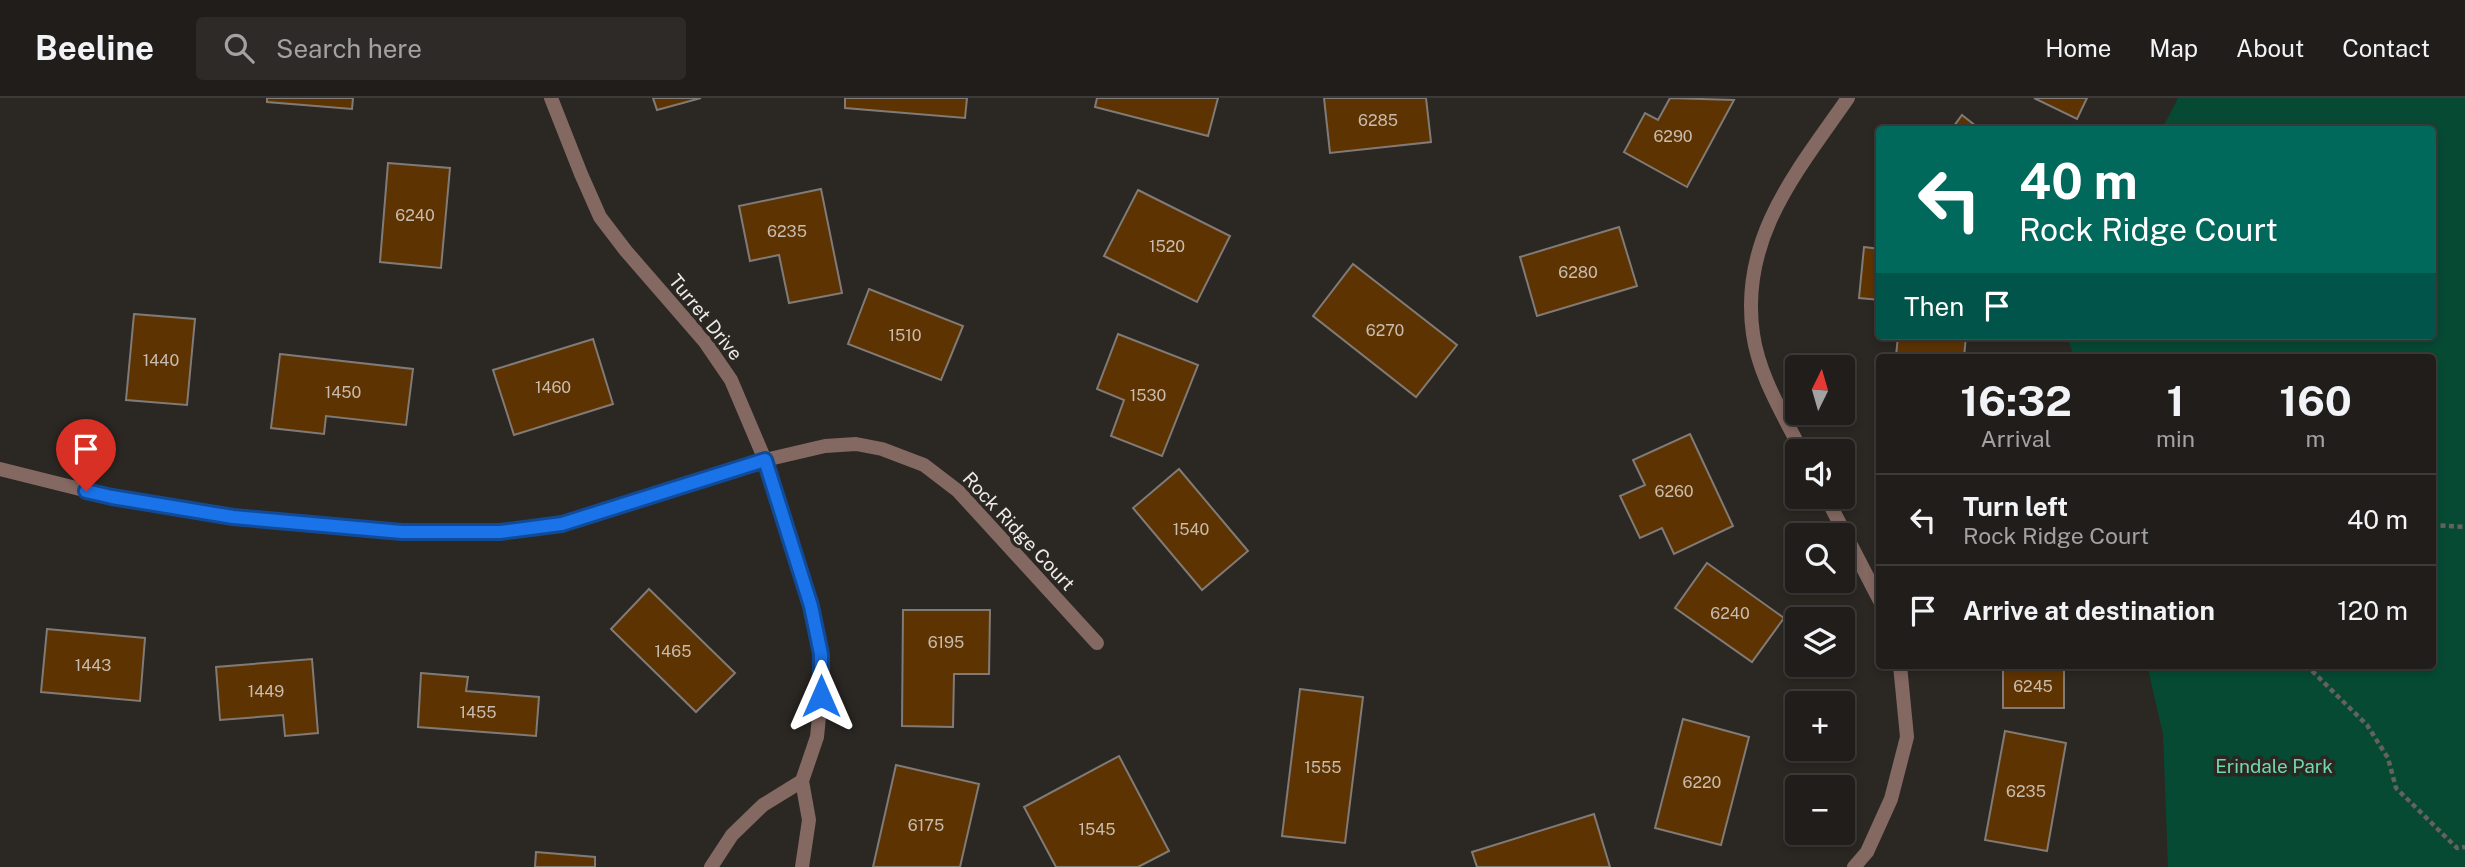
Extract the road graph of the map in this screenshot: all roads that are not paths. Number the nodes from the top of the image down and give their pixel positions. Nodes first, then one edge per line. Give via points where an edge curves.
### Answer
1 (551, 98) edge
2 (1848, 98) edge
3 (1795, 439) edge
4 (765, 460) junction
5 (0, 469) edge
6 (1832, 509) edge
7 (1876, 593) edge
8 (1097, 643) dead end
9 (1900, 669) edge
10 (802, 781) junction
11 (711, 867) edge
12 (802, 867) edge
13 (1854, 867) edge

1 - 4 street, Turret Drive via 600,217 705,342 731,380
2 - 3 street via 1783,192 1762,237 1752,286 1753,334 1767,383
4 - 5 street, Rock Ridge Court via 562,524 500,532 402,532 233,517 112,497
4 - 8 street, Rock Ridge Court via 856,444 924,465 958,491
4 - 10 street, Turret Drive via 811,606 821,654 817,737
6 - 7 street
9 - 13 street via 1907,737 1891,799 1867,852
10 - 11 street via 763,805 732,835
10 - 12 street, Turret Drive via 809,820

